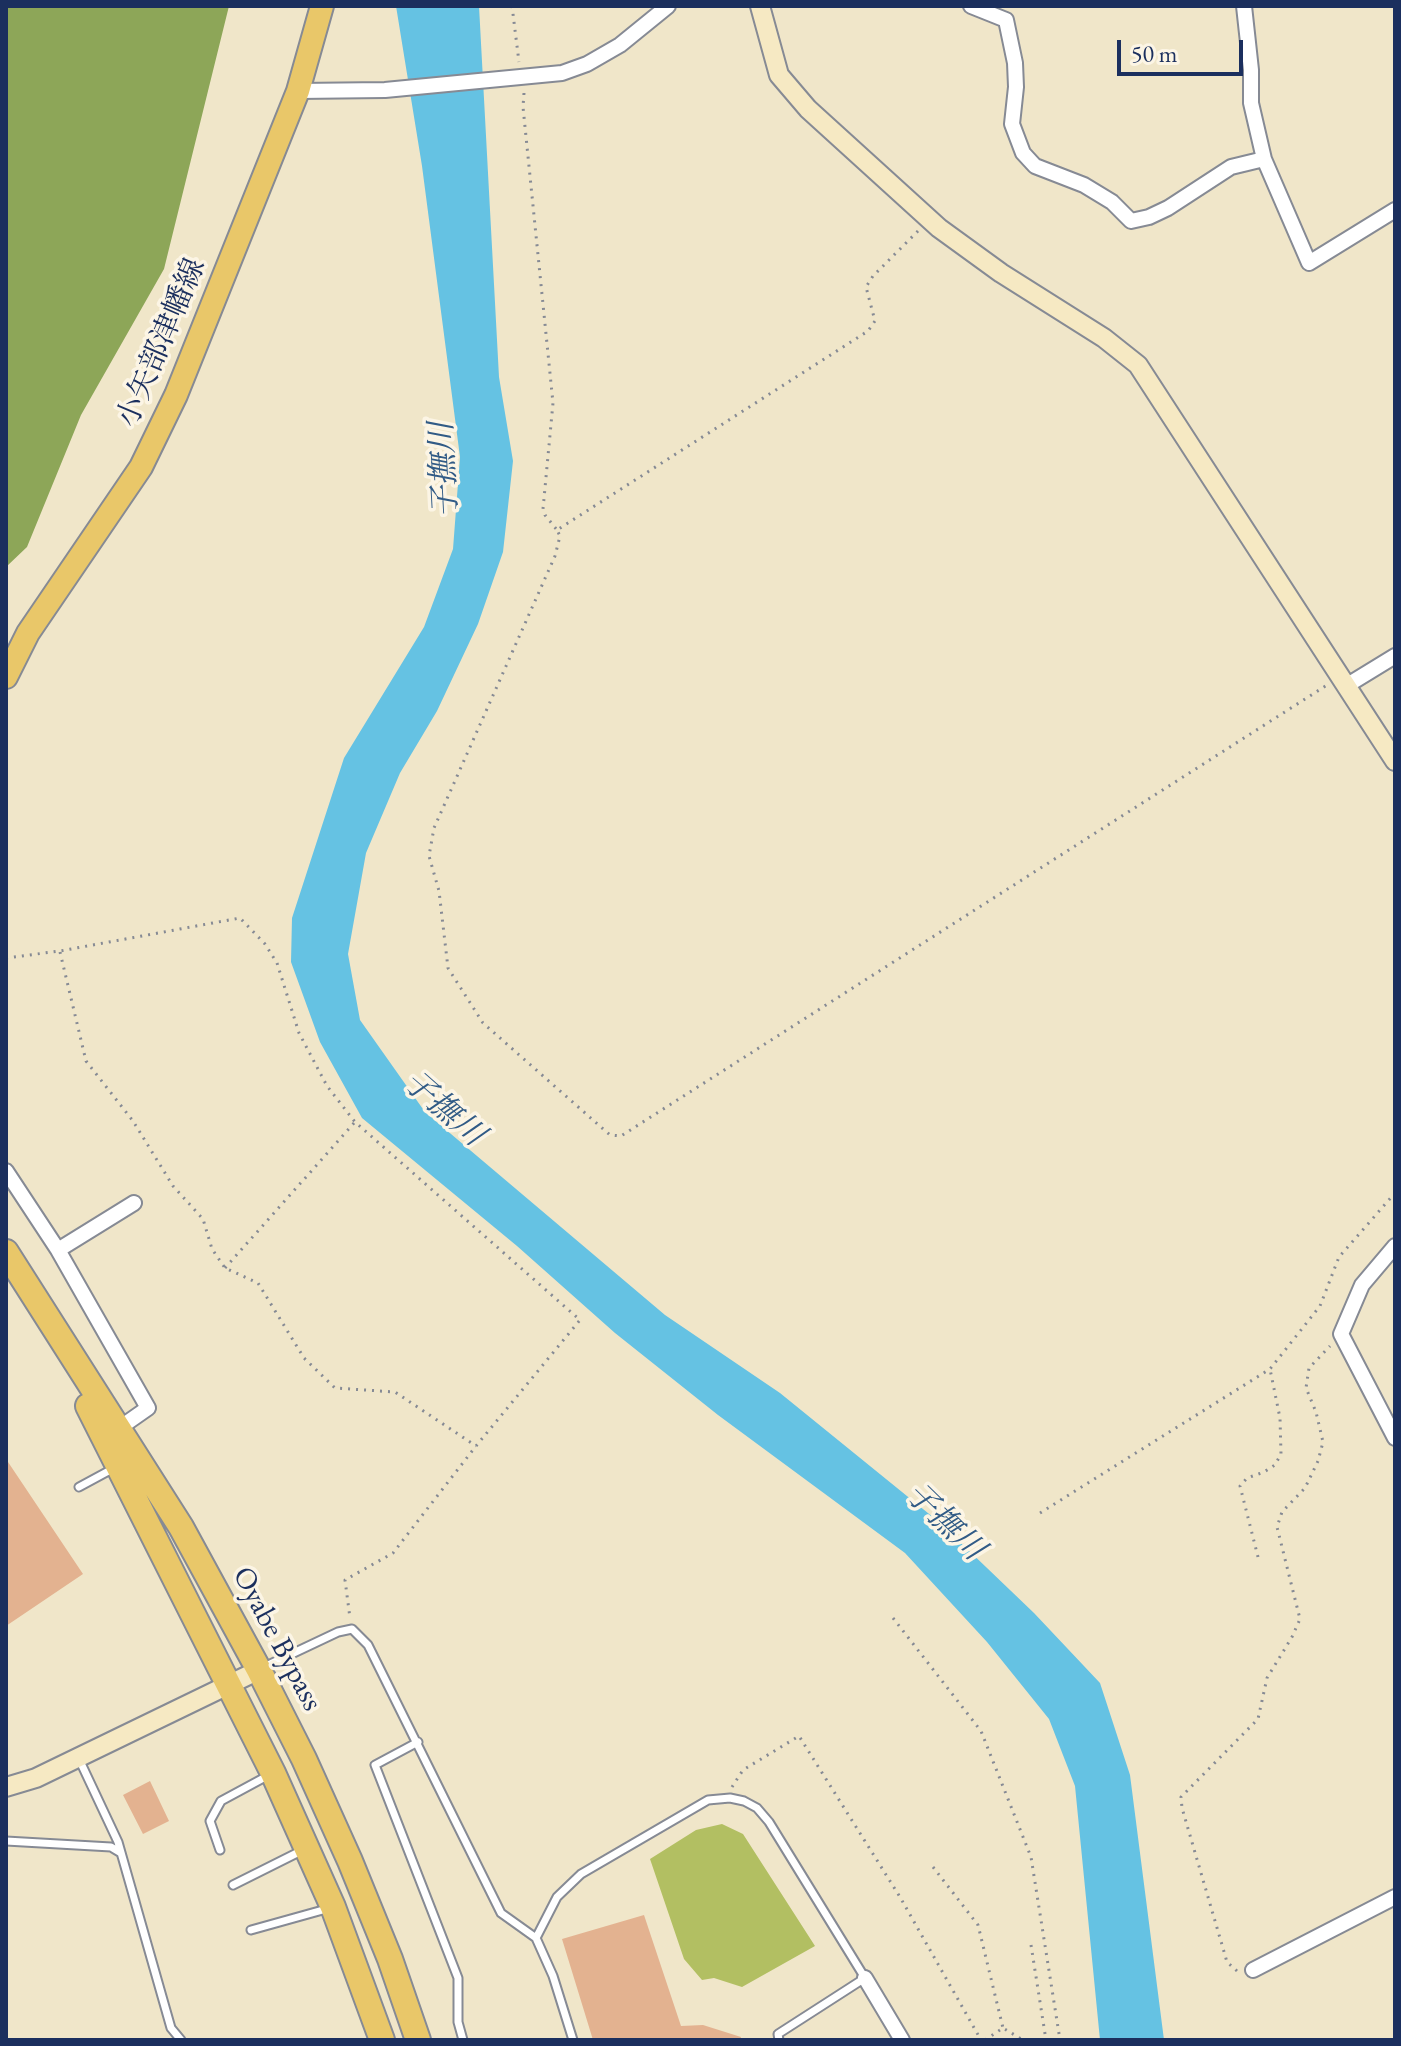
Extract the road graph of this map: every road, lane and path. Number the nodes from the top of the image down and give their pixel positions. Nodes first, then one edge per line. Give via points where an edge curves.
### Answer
1 (322, 6) edge
2 (512, 6) edge
3 (668, 6) edge
4 (760, 6) edge
5 (971, 6) edge
6 (1244, 6) edge
7 (521, 78) junction
8 (298, 91) junction
9 (1264, 159) junction
10 (1395, 210) edge
11 (929, 219) junction
12 (557, 530) junction
13 (1395, 656) edge
14 (6, 677) edge
15 (1343, 681) junction
16 (1395, 761) edge
17 (60, 951) junction
18 (6, 958) edge
19 (355, 1122) junction
20 (6, 1171) edge
21 (1395, 1193) edge
22 (134, 1203) dead end
23 (1395, 1246) edge
24 (58, 1250) junction
25 (6, 1252) edge
26 (225, 1268) junction
27 (31, 1293) junction
28 (1341, 1334) junction
29 (1270, 1369) junction
30 (118, 1429) junction
31 (1395, 1438) edge
32 (476, 1446) junction
33 (118, 1466) junction
34 (79, 1487) dead end
35 (1040, 1513) dead end
36 (1258, 1557) dead end
37 (893, 1618) dead end
38 (352, 1629) junction
39 (259, 1670) junction
40 (228, 1685) junction
41 (418, 1742) junction
42 (79, 1759) junction
43 (273, 1773) junction
44 (6, 1787) edge
45 (730, 1798) junction
46 (6, 1841) edge
47 (306, 1848) junction
48 (220, 1850) dead end
49 (121, 1853) junction
50 (933, 1867) dead end
51 (233, 1885) dead end
52 (1395, 1897) edge
53 (333, 1907) junction
54 (251, 1930) dead end
55 (536, 1938) junction
56 (1031, 1945) dead end
57 (1253, 1970) joint
58 (865, 1978) junction
59 (1003, 2028) junction
60 (181, 2040) edge
61 (382, 2040) edge
62 (418, 2040) edge
63 (463, 2040) edge
64 (573, 2040) edge
65 (779, 2040) edge
66 (902, 2040) edge
67 (983, 2040) edge
68 (1023, 2040) edge
69 (1046, 2040) edge
70 (1060, 2040) edge

1 - 8 main road, 小矢部津幡線
2 - 7 path
3 - 7 street via 587,64
4 - 11 street via 779,75 808,109
5 - 9 street via 1006,20 1016,75 1012,124 1023,153 1035,166 1112,202 1131,221 1168,208 1231,167
6 - 9 street via 1251,103
7 - 8 street via 385,90
7 - 12 path via 553,403 543,509
8 - 14 main road, 小矢部津幡線 via 148,453 28,633
9 - 10 street via 1309,263
11 - 12 path via 866,287 875,321 868,331
11 - 15 street via 1138,365
12 - 15 path via 555,556 434,828 429,856 439,891 448,968 465,999 507,1047 610,1135 621,1136
13 - 15 street
15 - 16 street
17 - 18 path
17 - 19 path via 240,918 277,963 299,1033 327,1086
17 - 26 path via 86,1061 133,1121 173,1186 203,1219 212,1249
19 - 26 path
19 - 32 path via 580,1320
20 - 24 street
21 - 29 path via 1339,1257 1320,1306
22 - 24 street
23 - 28 street via 1362,1285
24 - 30 street via 148,1408
25 - 27 highway, Oyabe Bypass
26 - 32 path via 258,1283 304,1358 335,1388 395,1392
27 - 30 highway, Oyabe Bypass
27 - 33 highway, Oyabe Bypass
28 - 31 street
28 - 57 path via 1309,1368 1306,1388 1323,1442 1305,1488 1282,1512 1277,1527 1300,1619 1267,1678 1258,1719 1181,1797 1227,1962 1237,1971
29 - 35 path
29 - 36 path via 1281,1454 1275,1465 1240,1486
30 - 39 highway, Oyabe Bypass via 181,1527
32 - 38 path via 393,1553 345,1580
33 - 34 lane
33 - 40 highway, Oyabe Bypass
37 - 70 path via 981,1731 1031,1857
38 - 39 lane
38 - 41 lane via 368,1645
39 - 40 street
39 - 62 highway, Oyabe Bypass via 350,1861
40 - 42 street
40 - 43 highway, Oyabe Bypass
41 - 55 lane via 501,1913
41 - 63 lane via 375,1765 458,1978
42 - 44 street
42 - 49 lane
43 - 47 highway, Oyabe Bypass
43 - 48 lane via 221,1801 210,1821
45 - 55 lane via 708,1800 581,1874 557,1897
45 - 58 lane via 757,1808 769,1822
45 - 67 path via 743,1770 799,1736
46 - 49 lane via 111,1847
47 - 51 lane
47 - 53 highway, Oyabe Bypass
49 - 60 lane via 171,2028
50 - 59 path via 978,1925
52 - 57 street
53 - 54 lane
53 - 61 highway, Oyabe Bypass
55 - 64 lane
56 - 69 path
58 - 65 lane via 778,2034
58 - 66 street
59 - 67 path
59 - 68 path

